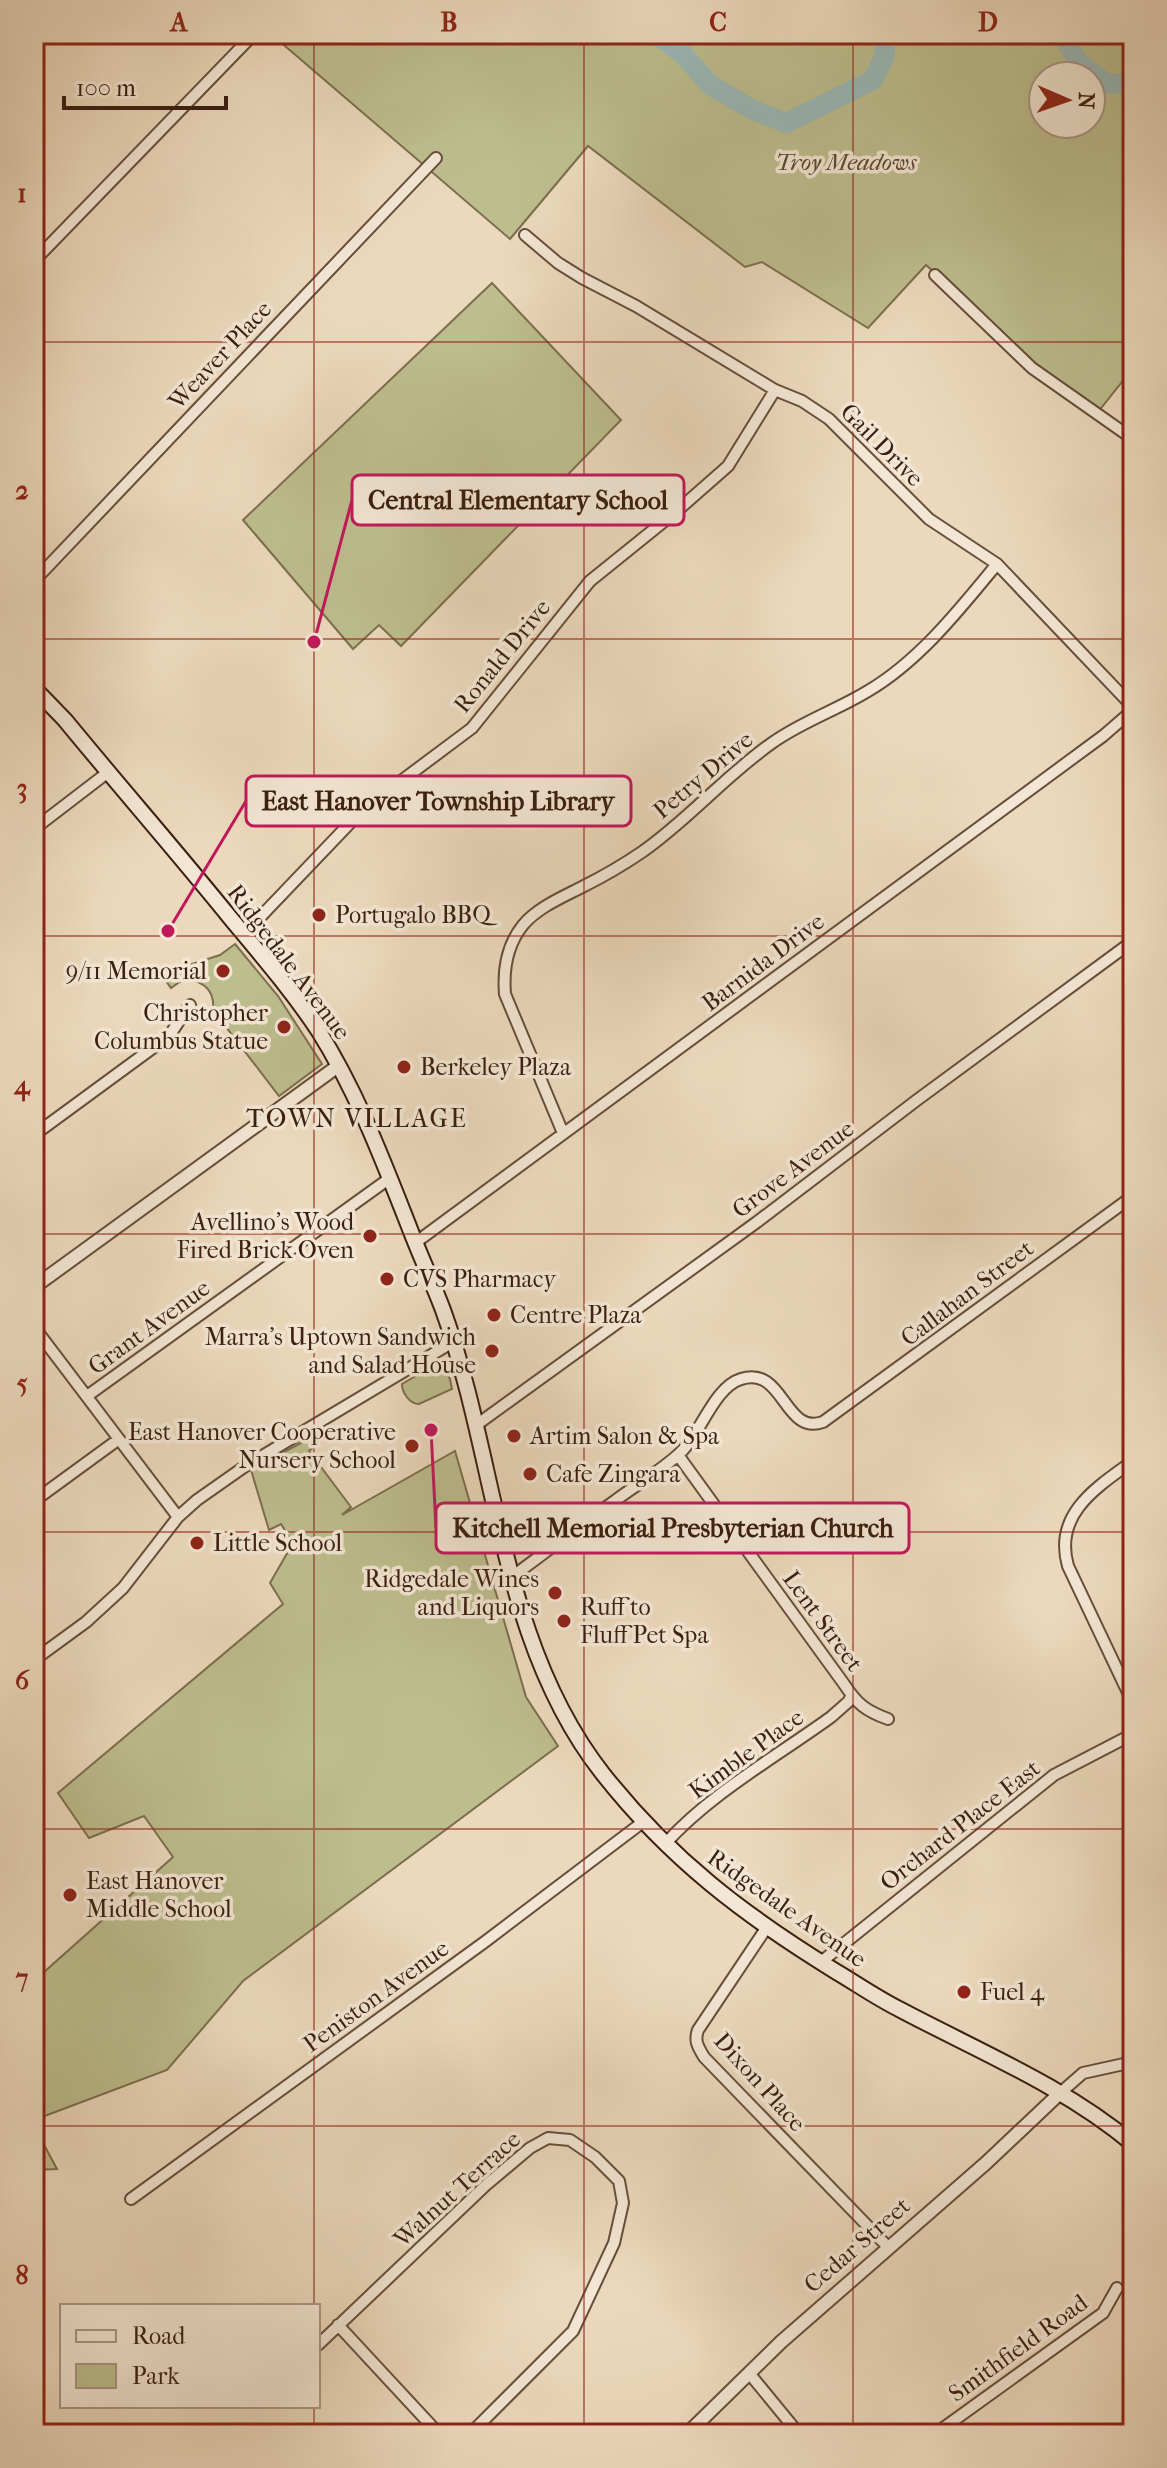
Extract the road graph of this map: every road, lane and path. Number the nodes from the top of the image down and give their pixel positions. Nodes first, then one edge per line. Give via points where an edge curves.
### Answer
1 (254, 34) edge
2 (436, 158) dead end
3 (525, 235) dead end
4 (34, 261) edge
5 (935, 275) dead end
6 (775, 390) junction
7 (1133, 439) edge
8 (997, 564) junction
9 (34, 581) edge
10 (34, 688) edge
11 (1133, 708) edge
12 (107, 773) junction
13 (34, 829) edge
14 (244, 934) junction
15 (1133, 941) edge
16 (190, 1005) dead end
17 (338, 1066) junction
18 (563, 1133) junction
19 (34, 1135) edge
20 (390, 1178) junction
21 (1133, 1196) edge
22 (415, 1243) junction
23 (34, 1287) edge
24 (34, 1327) edge
25 (453, 1342) junction
26 (87, 1396) junction
27 (475, 1426) junction
28 (119, 1439) junction
29 (678, 1455) junction
30 (1133, 1461) edge
31 (34, 1501) edge
32 (178, 1517) junction
33 (513, 1576) junction
34 (34, 1660) edge
35 (851, 1697) junction
36 (1133, 1703) edge
37 (888, 1719) dead end
38 (1133, 1734) edge
39 (643, 1822) junction
40 (665, 1844) junction
41 (767, 1927) junction
42 (821, 1962) junction
43 (1133, 2062) edge
44 (1059, 2094) junction
45 (1133, 2144) edge
46 (131, 2199) dead end
47 (888, 2247) junction
48 (1117, 2288) dead end
49 (338, 2325) junction
50 (320, 2343) edge
51 (749, 2373) junction
52 (439, 2434) edge
53 (470, 2434) edge
54 (687, 2434) edge
55 (799, 2434) edge
56 (935, 2434) edge

1 - 4 street
2 - 9 street, Weaver Place
3 - 6 street, Gail Drive via 570,271
5 - 7 street via 1032,368
6 - 8 street, Gail Drive via 829,419 929,519
6 - 14 street, Ronald Drive via 728,466 590,581 472,728 351,822
8 - 11 street, Gail Drive
8 - 18 street, Petry Drive via 900,668 870,691 776,740 644,851 546,906 523,925 505,965 505,994
10 - 12 main road, Ridgedale Avenue
11 - 18 street, Barnida Drive via 1103,736
12 - 13 street
12 - 14 main road, Ridgedale Avenue
14 - 17 main road, Ridgedale Avenue via 305,1011
15 - 27 street, Grove Avenue
16 - 19 street via 169,1036
17 - 20 main road, Ridgedale Avenue
17 - 23 street
18 - 22 street, Barnida Drive
20 - 22 main road, Ridgedale Avenue
20 - 26 street, Grant Avenue
21 - 29 street, Callahan Street via 835,1416 809,1424 772,1384 759,1377 744,1378 726,1389
22 - 25 main road, Ridgedale Avenue
24 - 26 street
25 - 27 main road, Ridgedale Avenue
25 - 32 street via 244,1467
26 - 28 street
27 - 33 main road, Ridgedale Avenue
28 - 31 street
28 - 32 street
29 - 33 street
29 - 35 street, Lent Street
30 - 36 street via 1079,1503 1064,1544 1068,1566
32 - 34 street via 123,1588
33 - 39 main road, Ridgedale Avenue via 558,1703 591,1758
35 - 37 street, Lent Street
35 - 40 street, Kimble Place
38 - 42 street, Orchard Place East via 1054,1775
39 - 40 main road, Ridgedale Avenue
39 - 46 street, Peniston Avenue
40 - 41 main road, Ridgedale Avenue
41 - 42 main road, Ridgedale Avenue
41 - 47 street, Dixon Place via 698,2030 697,2044
42 - 44 main road, Ridgedale Avenue
43 - 44 street via 1083,2073
44 - 45 main road, Ridgedale Avenue
44 - 47 street, Cedar Street
47 - 51 street, Cedar Street
48 - 56 street, Smithfield Road via 1103,2313
49 - 50 street, Walnut Terrace
49 - 52 street
49 - 53 street, Walnut Terrace via 530,2148 548,2138 564,2138 595,2157 619,2181 623,2203 614,2243 581,2318 565,2342
51 - 54 street, Cedar Street
51 - 55 street

